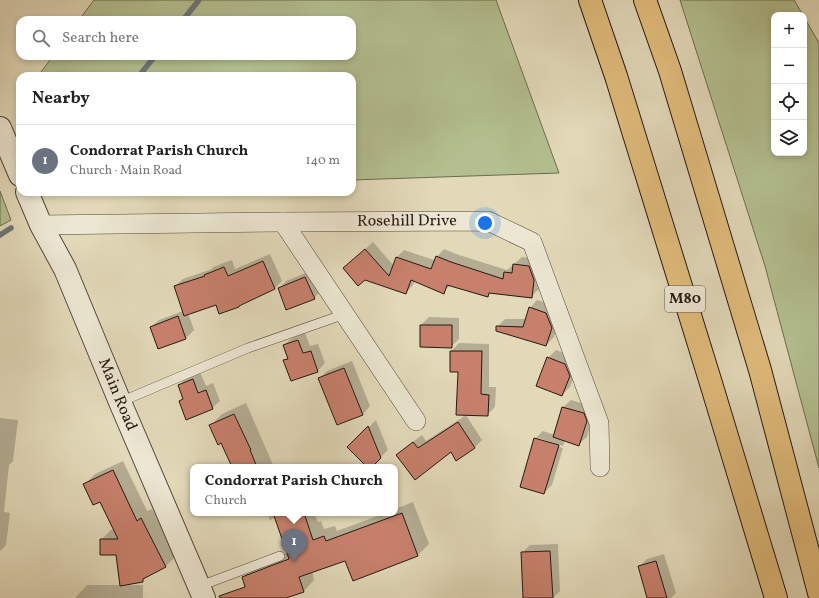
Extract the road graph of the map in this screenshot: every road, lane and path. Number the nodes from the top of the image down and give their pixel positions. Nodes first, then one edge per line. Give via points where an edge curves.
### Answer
1 (590, 0) edge
2 (645, 0) edge
3 (0, 128) edge
4 (16, 166) edge
5 (29, 196) edge
6 (283, 222) junction
7 (42, 225) junction
8 (345, 314) junction
9 (120, 402) junction
10 (416, 421) dead end
11 (600, 467) dead end
12 (280, 556) dead end
13 (202, 592) edge
14 (819, 593) edge
15 (776, 598) edge

1 - 15 highway, M80
2 - 14 highway via 670,71 760,370
3 - 4 street
5 - 7 street, Main Road
6 - 7 street, Rosehill Drive
6 - 8 street
6 - 11 street, Rosehill Drive via 488,221 532,242 599,423
7 - 9 street, Main Road via 64,269
8 - 9 lane via 248,348
8 - 10 street
9 - 13 street, Main Road
12 - 13 lane

